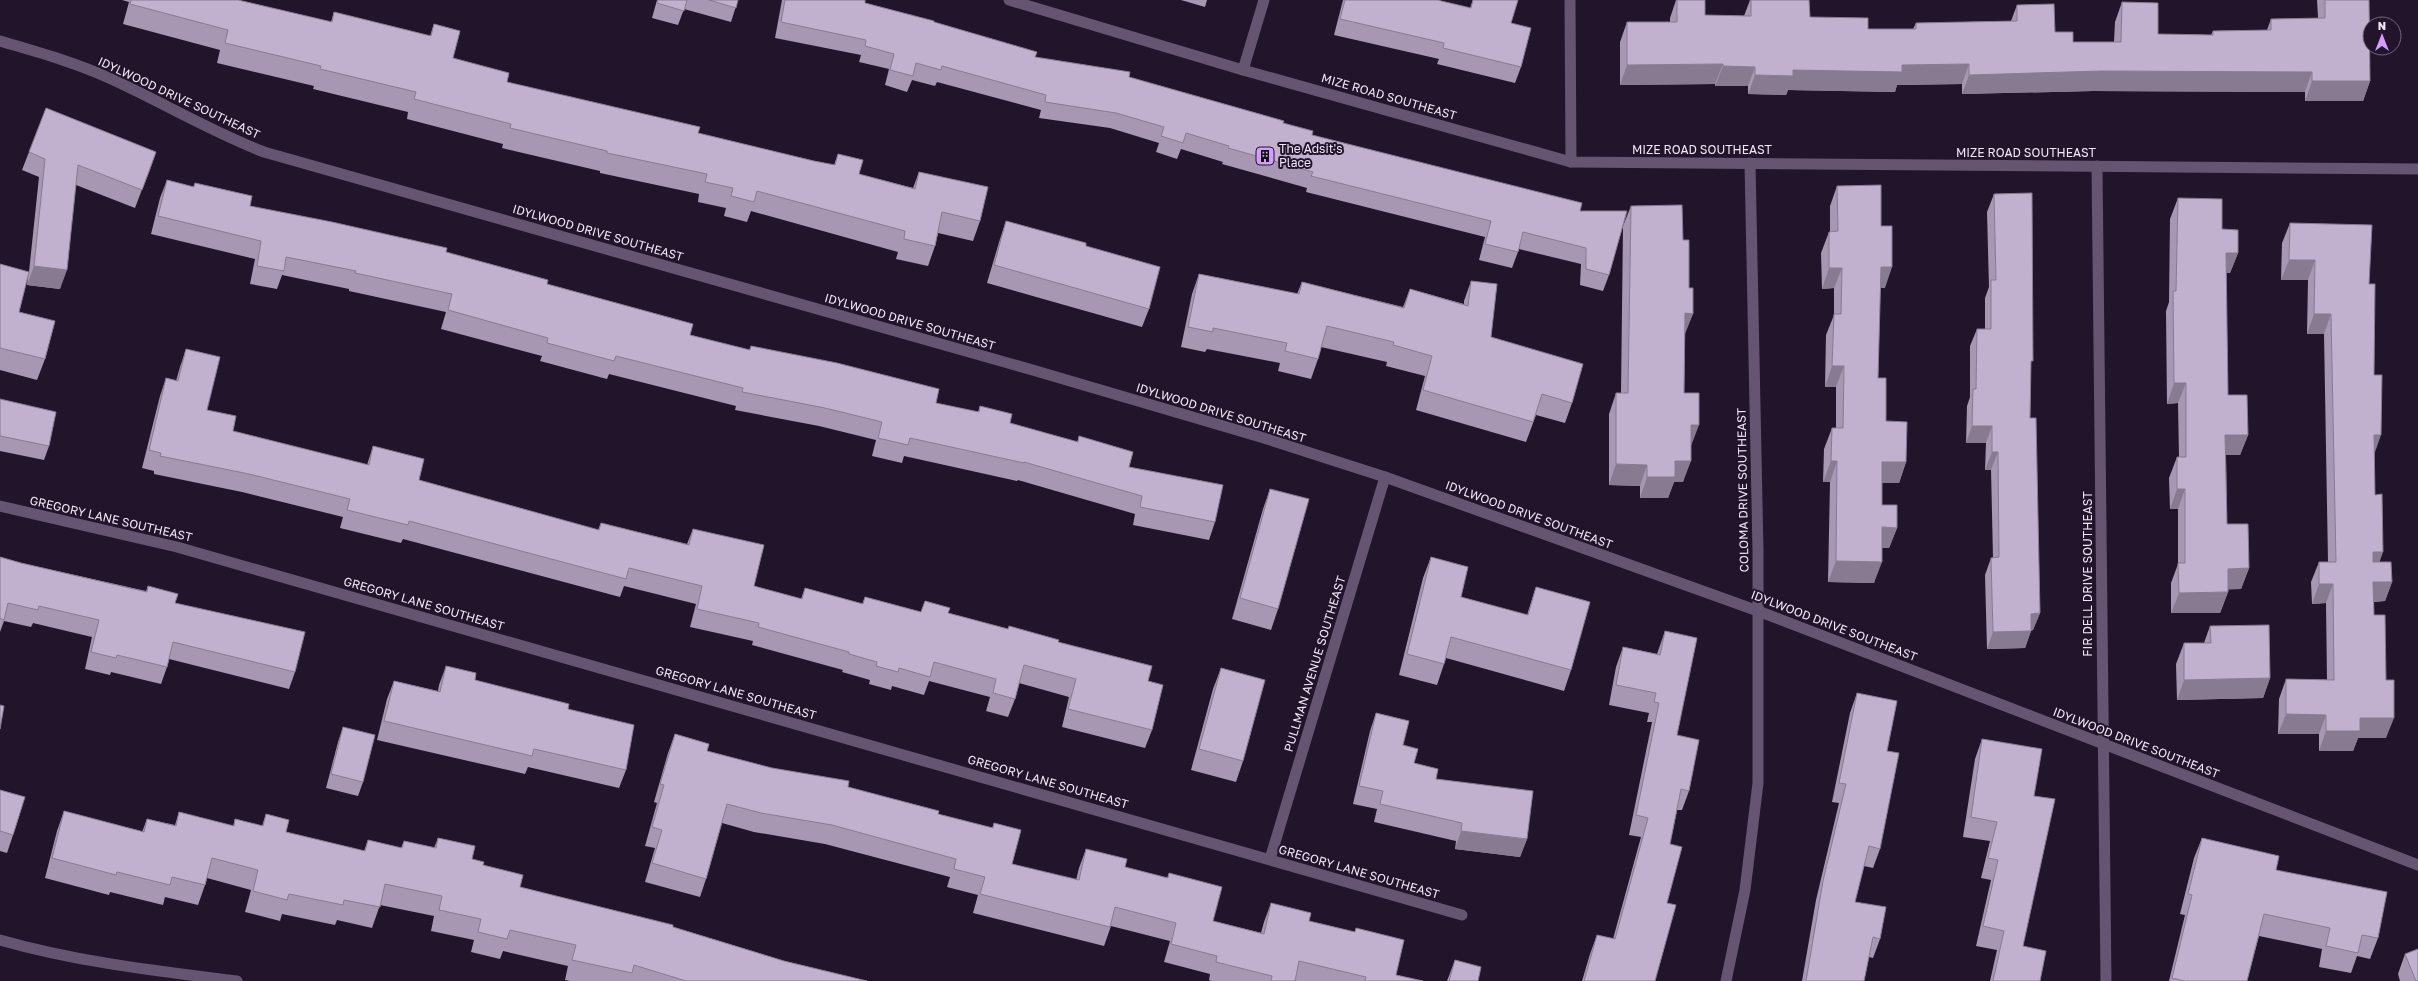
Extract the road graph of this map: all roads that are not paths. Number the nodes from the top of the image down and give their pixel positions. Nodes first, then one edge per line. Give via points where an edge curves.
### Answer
1 (1009, 0) edge
2 (1264, 0) edge
3 (1570, 0) edge
4 (0, 41) edge
5 (1243, 70) junction
6 (1571, 162) junction
7 (1750, 163) junction
8 (2098, 166) junction
9 (2418, 169) edge
10 (1385, 477) junction
11 (0, 506) edge
12 (1758, 612) junction
13 (2102, 744) junction
14 (1270, 859) junction
15 (2418, 865) edge
16 (1462, 915) dead end
17 (0, 940) edge
18 (237, 981) edge
19 (1726, 981) edge
20 (2106, 981) edge

1 - 5 street, MIZE ROAD SOUTHEAST
2 - 5 street
3 - 6 street
4 - 10 street, IDYLWOOD DRIVE SOUTHEAST via 63,59 264,152 1036,371 1264,438
5 - 6 street, MIZE ROAD SOUTHEAST
6 - 7 street, MIZE ROAD SOUTHEAST
7 - 8 street, MIZE ROAD SOUTHEAST
7 - 12 street, COLOMA DRIVE SOUTHEAST
8 - 9 street, MIZE ROAD SOUTHEAST
8 - 13 street, FIR DELL DRIVE SOUTHEAST
10 - 12 street, IDYLWOOD DRIVE SOUTHEAST
10 - 14 street, PULLMAN AVENUE SOUTHEAST
11 - 14 street, GREGORY LANE SOUTHEAST via 178,547
12 - 13 street, IDYLWOOD DRIVE SOUTHEAST
12 - 19 street, COLOMA DRIVE SOUTHEAST via 1758,783 1746,890
13 - 15 street, IDYLWOOD DRIVE SOUTHEAST
13 - 20 street, FIR DELL DRIVE SOUTHEAST
14 - 16 street, GREGORY LANE SOUTHEAST
17 - 18 street via 130,968

